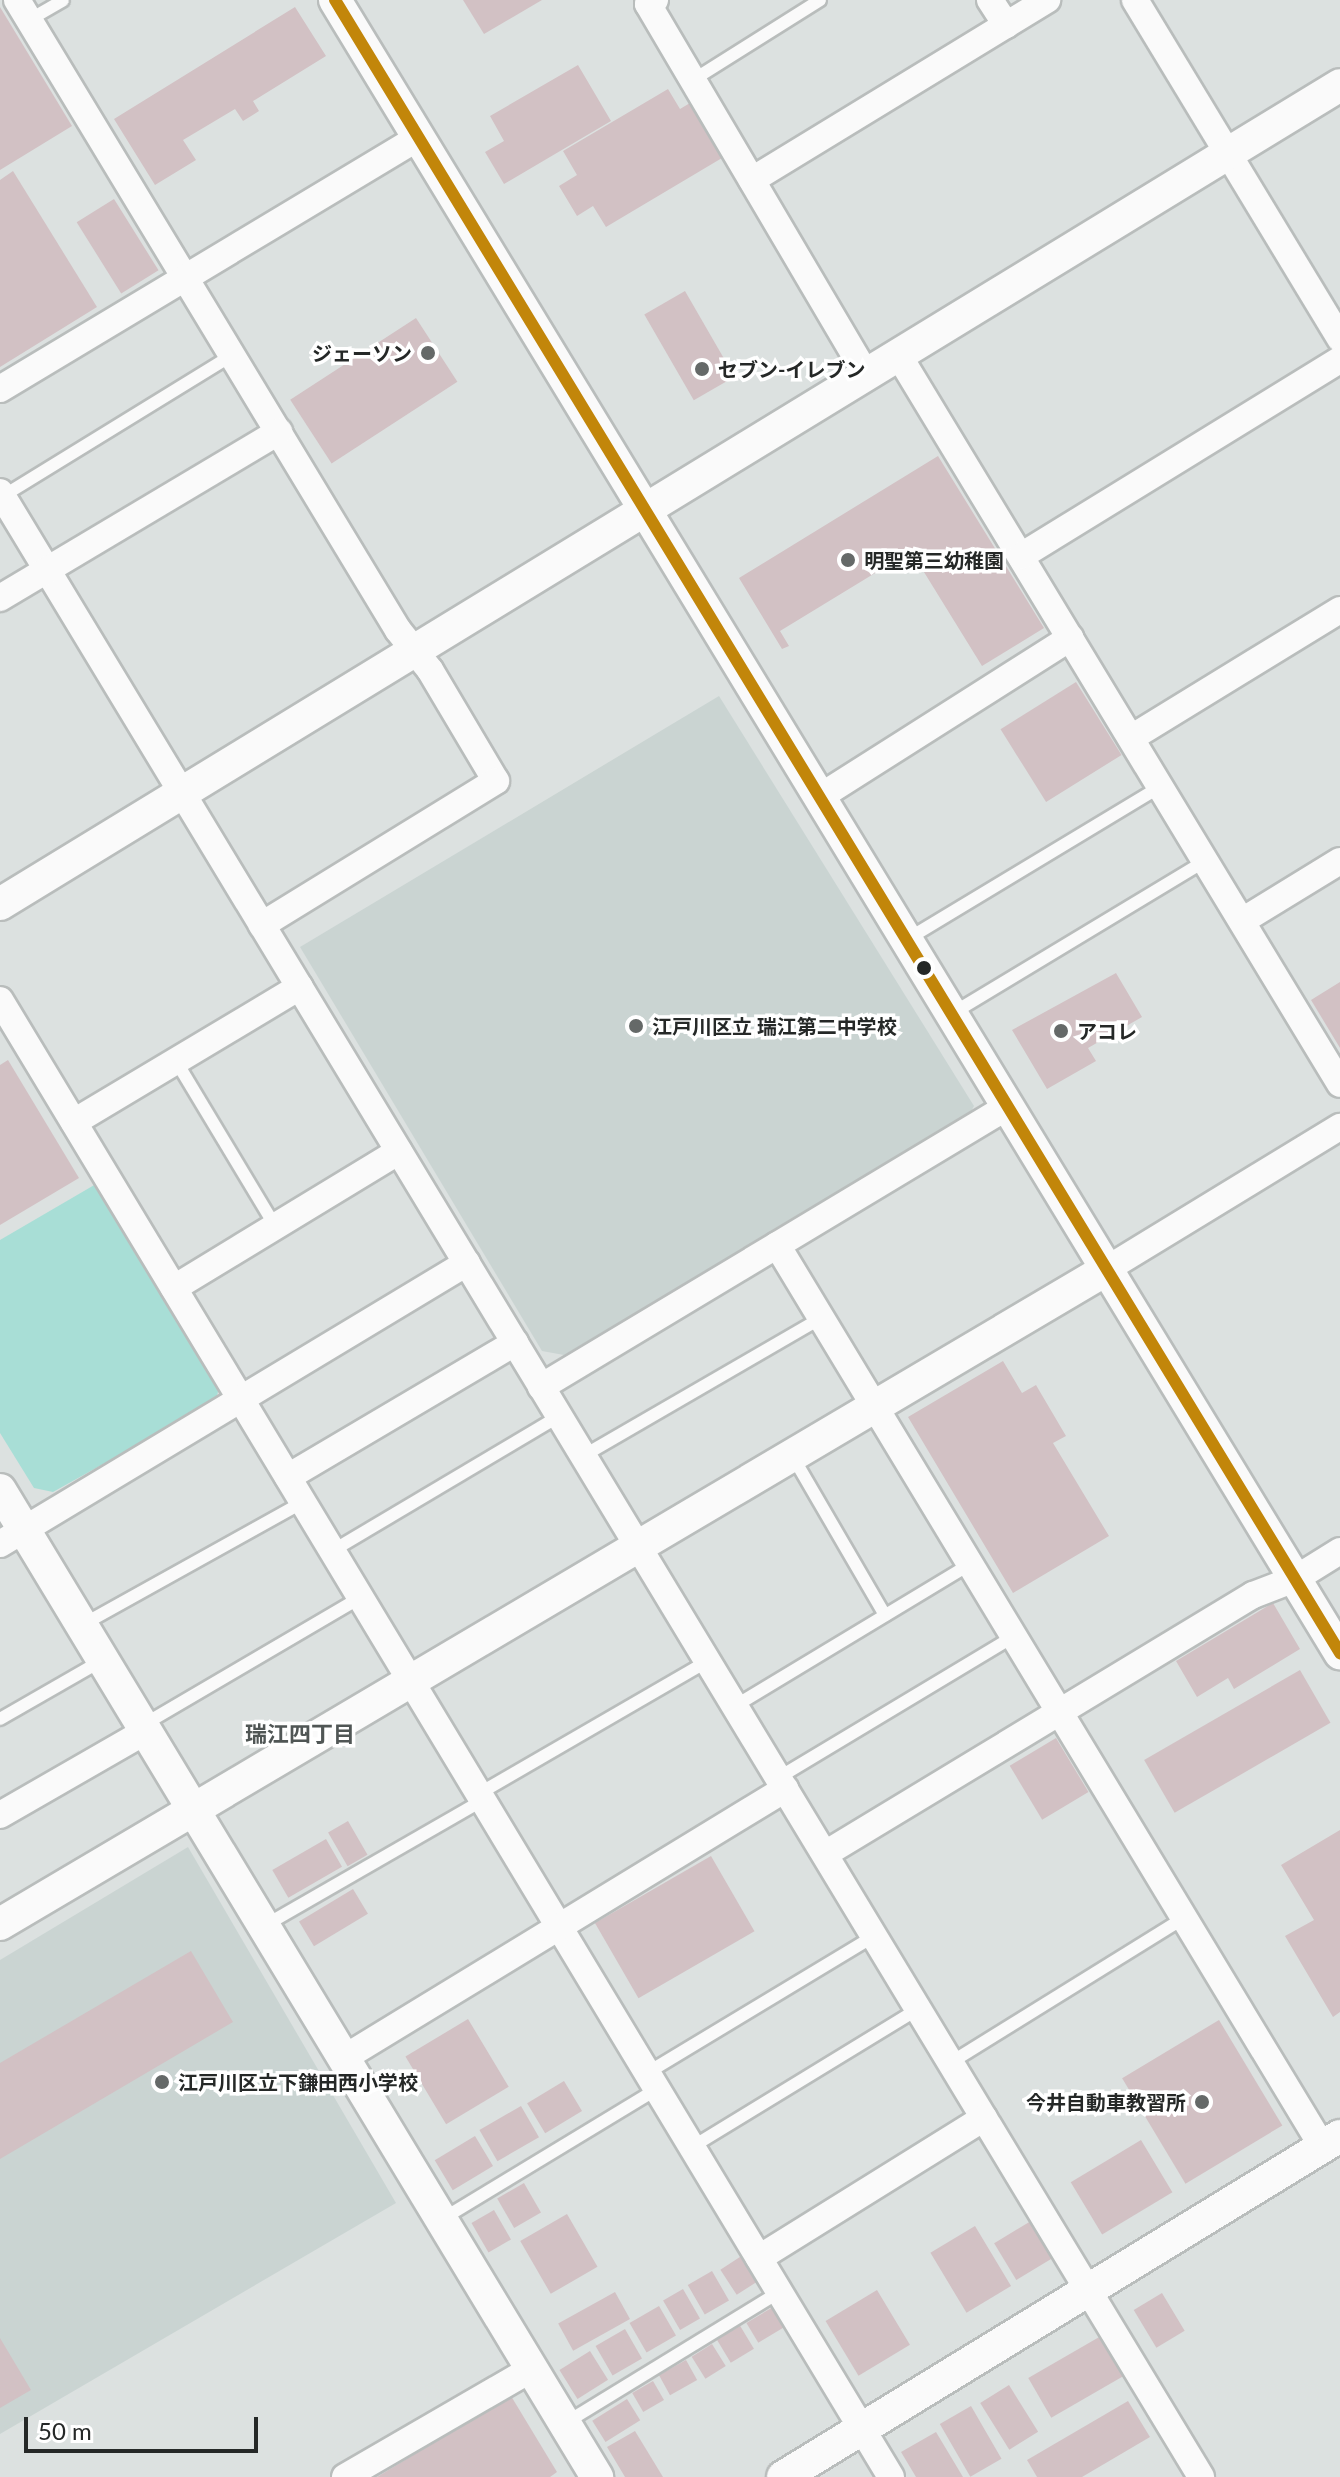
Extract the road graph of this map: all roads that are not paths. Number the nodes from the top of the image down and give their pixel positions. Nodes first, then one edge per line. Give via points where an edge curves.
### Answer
1 (63, 0) edge
2 (335, 0) edge
3 (655, 0) edge
4 (820, 0) edge
5 (990, 0) edge
6 (1047, 0) edge
7 (1135, 0) edge
8 (23, 10) edge
9 (1006, 25) junction
10 (693, 80) junction
11 (1340, 85) edge
12 (418, 138) junction
13 (1228, 154) junction
14 (752, 180) junction
15 (187, 278) junction
16 (1340, 339) edge
17 (233, 355) junction
18 (899, 356) junction
19 (1340, 360) edge
20 (866, 374) junction
21 (0, 389) edge
22 (279, 432) junction
23 (1, 496) edge
24 (647, 510) junction
25 (1021, 556) junction
26 (47, 570) junction
27 (0, 598) edge
28 (1340, 610) edge
29 (1070, 638) junction
30 (413, 650) junction
31 (1131, 738) junction
32 (1160, 787) junction
33 (181, 791) junction
34 (818, 798) junction
35 (1205, 861) junction
36 (1340, 861) edge
37 (0, 904) edge
38 (1242, 921) junction
39 (262, 925) junction
40 (905, 941) junction
41 (300, 987) junction
42 (0, 1000) edge
43 (951, 1015) junction
44 (176, 1061) junction
45 (1340, 1084) edge
46 (1007, 1107) junction
47 (74, 1122) junction
48 (1340, 1127) edge
49 (399, 1151) junction
50 (275, 1226) junction
51 (777, 1245) junction
52 (467, 1263) junction
53 (1107, 1269) junction
54 (174, 1288) junction
55 (821, 1318) junction
56 (515, 1343) junction
57 (541, 1387) junction
58 (241, 1399) junction
59 (873, 1404) junction
60 (559, 1416) junction
61 (791, 1454) junction
62 (583, 1456) junction
63 (288, 1477) junction
64 (0, 1490) edge
65 (303, 1502) junction
66 (12, 1537) edge
67 (637, 1544) junction
68 (332, 1551) junction
69 (1340, 1551) edge
70 (970, 1564) junction
71 (1295, 1579) junction
72 (361, 1597) junction
73 (885, 1615) junction
74 (82, 1625) junction
75 (1014, 1636) junction
76 (1340, 1653) edge
77 (103, 1660) junction
78 (708, 1661) junction
79 (410, 1680) junction
80 (735, 1706) junction
81 (1059, 1711) junction
82 (0, 1719) edge
83 (144, 1728) junction
84 (782, 1784) junction
85 (482, 1797) junction
86 (193, 1809) junction
87 (0, 1815) edge
88 (825, 1854) junction
89 (1184, 1918) junction
90 (0, 1924) edge
91 (264, 1926) junction
92 (560, 1928) junction
93 (874, 1936) junction
94 (918, 2009) junction
95 (344, 2058) junction
96 (950, 2063) junction
97 (652, 2081) junction
98 (984, 2118) junction
99 (1331, 2141) edge
100 (692, 2147) junction
101 (441, 2220) junction
102 (759, 2258) junction
103 (779, 2292) junction
104 (1089, 2292) junction
105 (531, 2369) junction
106 (565, 2424) junction
107 (862, 2429) junction
108 (345, 2477) edge
109 (597, 2477) edge
110 (783, 2477) edge
111 (891, 2477) edge
112 (1201, 2477) edge

1 - 8 lane
2 - 12 street
3 - 10 street via 648,4
4 - 10 lane
5 - 9 street
6 - 9 street
7 - 13 street
8 - 15 street
9 - 14 street
10 - 14 street
11 - 13 street
12 - 15 street
12 - 24 street
13 - 16 street
13 - 18 street
14 - 20 street
15 - 17 street
15 - 21 street
17 - 22 street
17 - 23 lane
18 - 20 street
18 - 25 street
19 - 25 street
20 - 24 street
22 - 26 street
22 - 30 street
23 - 26 street
24 - 30 street
24 - 34 street
25 - 29 street
26 - 27 street
26 - 33 street
28 - 31 street
29 - 31 street
29 - 34 street
30 - 33 street
30 - 39 street via 496,781
31 - 32 street
32 - 35 street
32 - 40 lane
33 - 37 street
33 - 39 street
34 - 40 street
35 - 38 street
35 - 43 lane
36 - 38 street
38 - 45 street
39 - 41 street
40 - 43 street
41 - 44 street
41 - 49 street
42 - 47 street
43 - 46 street
44 - 47 street
44 - 50 lane
46 - 51 street
46 - 53 street
47 - 54 street
48 - 53 street
49 - 50 street
49 - 52 street
50 - 54 street
51 - 55 street
51 - 57 street
52 - 56 street
52 - 58 street
53 - 59 street
53 - 71 street
54 - 58 street
55 - 59 street
55 - 62 lane
56 - 57 street
56 - 63 street
57 - 60 street
58 - 63 street
58 - 66 street
59 - 61 street
59 - 70 street
60 - 62 street
60 - 68 lane
61 - 67 street
61 - 73 lane
62 - 67 street
63 - 65 street
64 - 66 street
65 - 68 street
65 - 74 lane
66 - 74 street
67 - 78 street
67 - 79 street
68 - 72 street
69 - 71 street
70 - 73 lane
70 - 75 street
71 - 76 street
71 - 81 street via 1253,1595
72 - 79 street
72 - 83 lane
73 - 80 lane
74 - 77 street
75 - 81 street
75 - 84 lane
77 - 82 lane
77 - 83 street
78 - 80 street
78 - 85 lane
79 - 85 street
79 - 86 street
80 - 84 street
81 - 88 street
81 - 89 street
83 - 86 street
83 - 87 street
84 - 88 street
84 - 92 street
85 - 91 lane
85 - 92 street
86 - 90 street
86 - 91 street
88 - 93 street
89 - 96 lane
89 - 99 street
91 - 95 street
92 - 95 street
92 - 97 street
93 - 94 street
93 - 97 lane
94 - 96 street
94 - 100 lane
95 - 101 street
96 - 98 street
97 - 100 street
97 - 101 lane
98 - 102 street
98 - 104 street
99 - 104 street
100 - 102 street
101 - 105 street
102 - 103 street
103 - 106 lane
103 - 107 street
104 - 107 street
104 - 112 street
105 - 106 street
105 - 108 street
106 - 109 street
107 - 110 street
107 - 111 street

